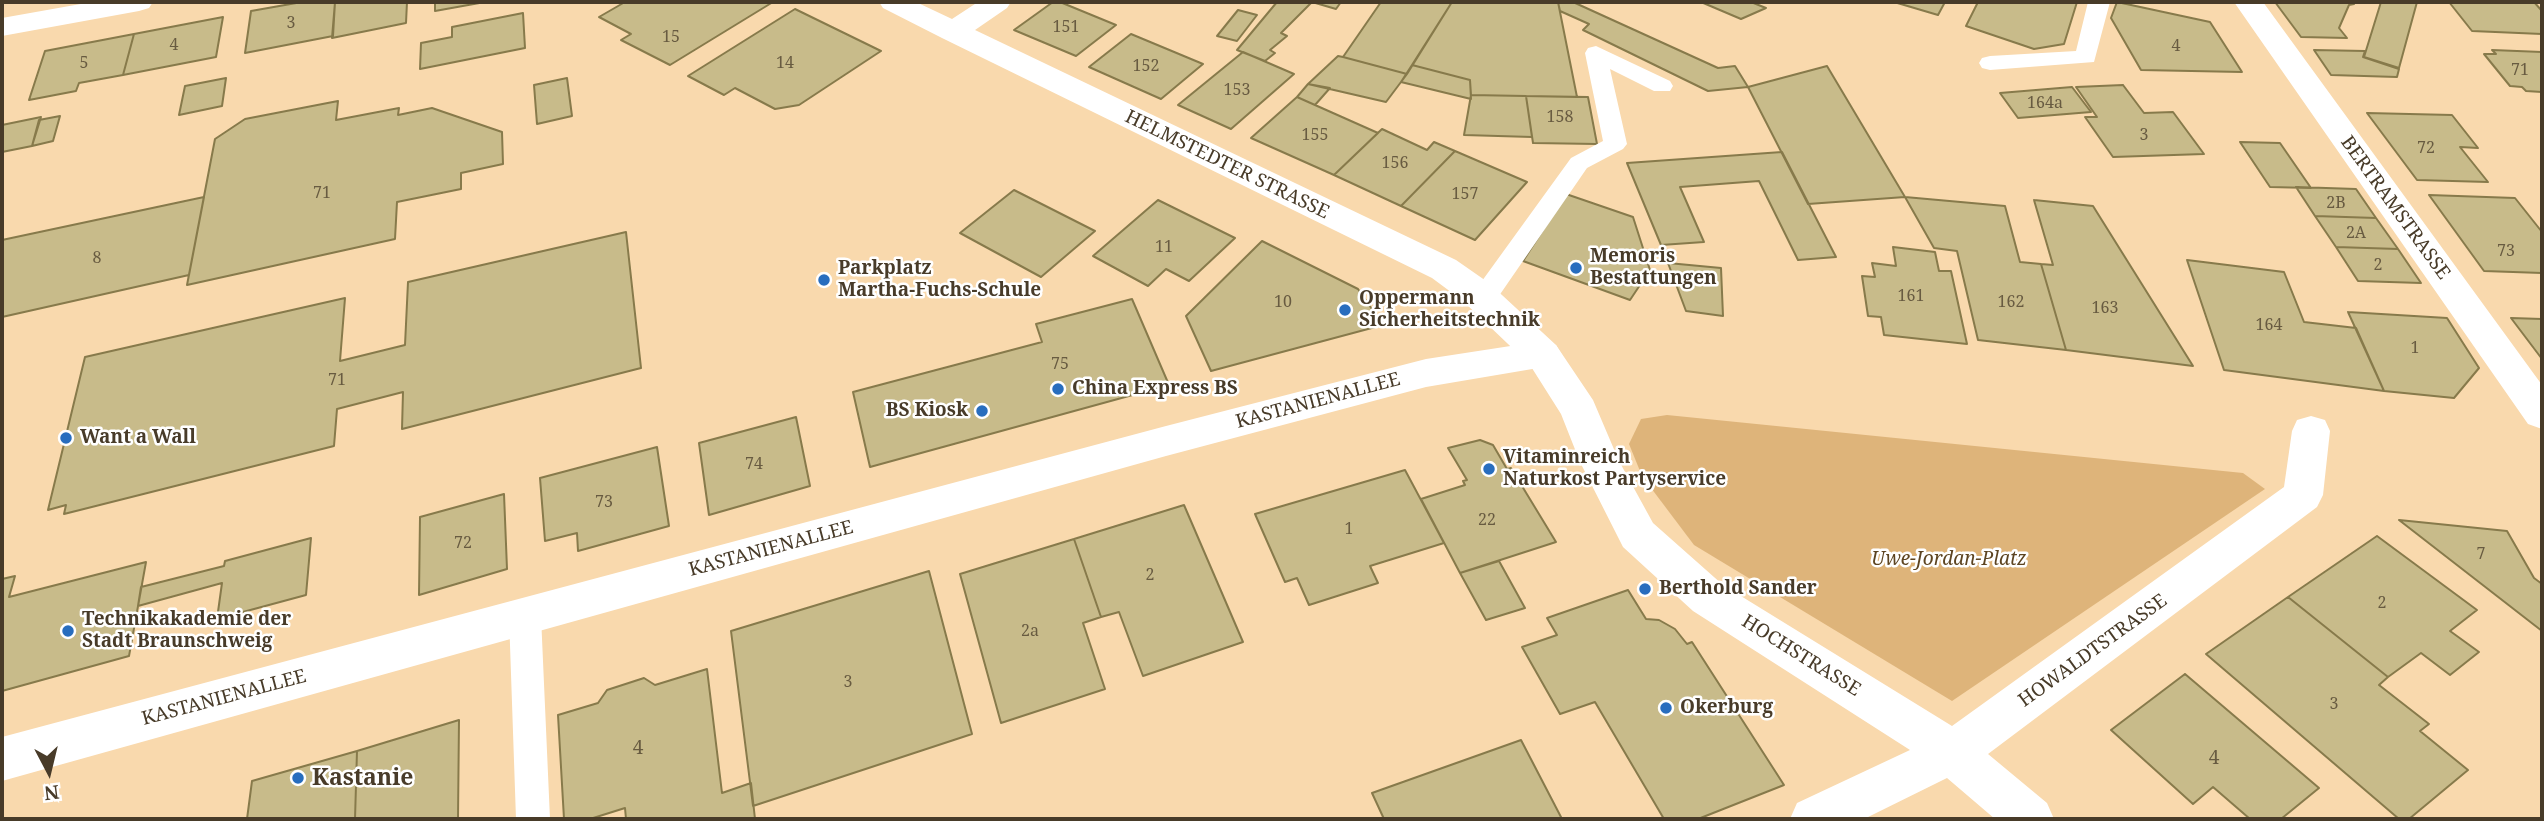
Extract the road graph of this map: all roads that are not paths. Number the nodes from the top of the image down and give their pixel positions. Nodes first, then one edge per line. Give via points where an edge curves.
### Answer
1 (139, 2) edge
2 (892, 2) edge
3 (998, 2) edge
4 (2099, 2) edge
5 (2244, 3) edge
6 (2, 27) edge
7 (952, 32) junction
8 (1990, 63) dead end
9 (1662, 86) dead end
10 (1483, 299) junction
11 (1543, 355) junction
12 (2542, 414) edge
13 (2311, 430) dead end
14 (525, 616) junction
15 (1952, 753) junction
16 (2, 759) edge
17 (533, 819) edge
18 (1814, 819) edge
19 (2030, 819) edge

1 - 6 street
2 - 7 street, HELMSTEDTER STRASSE
3 - 7 street
4 - 8 lane via 2086,57
5 - 12 street, BERTRAMSTRASSE
7 - 10 street, HELMSTEDTER STRASSE via 1444,269
9 - 10 lane via 1596,53 1615,144 1579,163
10 - 11 street, HELMSTEDTER STRASSE
11 - 14 street, KASTANIENALLEE via 1426,373
11 - 15 street, HOCHSTRASSE via 1578,410 1638,535 1708,598
13 - 15 street, HOWALDTSTRASSE via 2304,495
14 - 16 street, KASTANIENALLEE
14 - 17 lane
15 - 18 street, HOWALDTSTRASSE
15 - 19 street, HOCHSTRASSE

